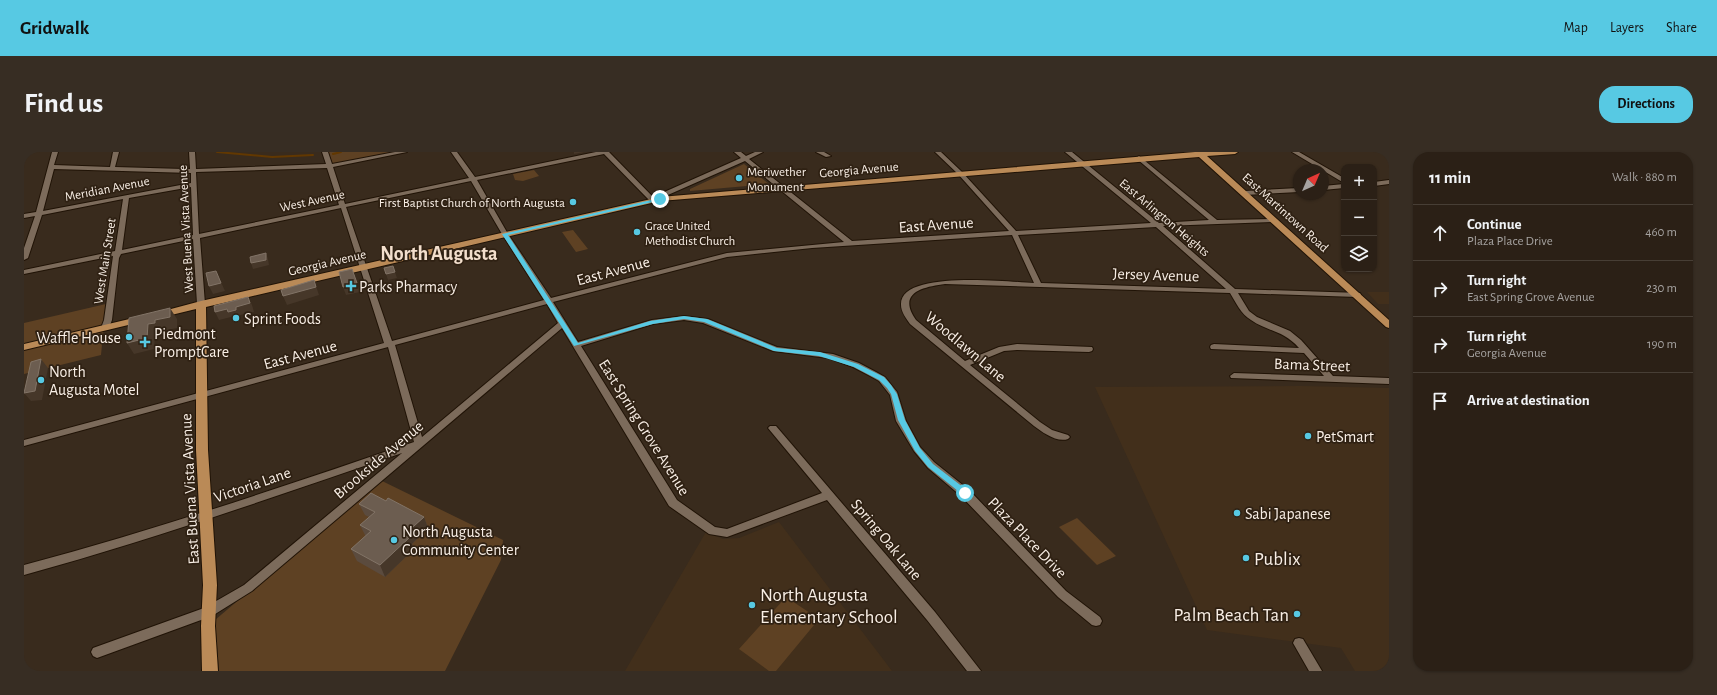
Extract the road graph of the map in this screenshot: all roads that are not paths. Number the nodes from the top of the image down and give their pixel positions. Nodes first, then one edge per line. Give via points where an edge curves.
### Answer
1 (56, 152) edge
2 (116, 152) edge
3 (192, 152) edge
4 (326, 152) edge
5 (404, 152) edge
6 (454, 152) edge
7 (605, 152) edge
8 (738, 152) edge
9 (760, 152) edge
10 (819, 152) edge
11 (938, 152) edge
12 (1068, 152) edge
13 (1235, 152) edge
14 (1295, 152) edge
15 (1202, 153) edge
16 (828, 156) dead end
17 (745, 158) junction
18 (1139, 158) junction
19 (1081, 164) junction
20 (330, 166) junction
21 (52, 167) junction
22 (112, 169) junction
23 (194, 171) junction
24 (960, 174) junction
25 (473, 179) junction
26 (1341, 179) edge
27 (1389, 182) edge
28 (195, 184) junction
29 (1377, 184) edge
30 (1341, 186) edge
31 (1329, 187) edge
32 (783, 188) junction
33 (1293, 190) edge
34 (1245, 193) junction
35 (126, 197) junction
36 (652, 200) junction
37 (343, 206) junction
38 (39, 213) junction
39 (24, 216) edge
40 (1274, 220) junction
41 (1216, 222) junction
42 (1156, 225) junction
43 (1014, 233) junction
44 (505, 234) junction
45 (196, 237) junction
46 (850, 243) junction
47 (118, 253) junction
48 (24, 258) edge
49 (362, 267) junction
50 (24, 272) edge
51 (955, 282) joint
52 (1038, 284) junction
53 (1232, 290) junction
54 (1357, 295) junction
55 (549, 301) junction
56 (201, 304) junction
57 (563, 323) junction
58 (1389, 325) edge
59 (105, 328) junction
60 (390, 345) junction
61 (576, 345) junction
62 (24, 347) edge
63 (1214, 347) dead end
64 (1089, 349) dead end
65 (1306, 351) junction
66 (964, 364) junction
67 (1234, 376) dead end
68 (1331, 379) junction
69 (1389, 381) edge
70 (201, 396) junction
71 (773, 428) dead end
72 (1065, 437) dead end
73 (24, 443) edge
74 (419, 444) junction
75 (829, 495) junction
76 (206, 516) junction
77 (24, 570) edge
78 (208, 612) junction
79 (1096, 621) dead end
80 (1299, 643) dead end
81 (97, 652) dead end
82 (210, 671) edge
83 (975, 671) edge
84 (1316, 671) edge

1 - 21 street
2 - 22 street
3 - 23 street, West Buena Vista Avenue
4 - 20 street
5 - 20 street
6 - 25 street, East Spring Grove Avenue
7 - 25 street, West Avenue
7 - 36 street
8 - 17 street
9 - 17 street
10 - 16 street
11 - 24 street
12 - 19 street, East Arlington Heights
13 - 15 main road, Georgia Avenue
14 - 26 street
15 - 18 main road, Georgia Avenue
15 - 34 main road, East Martintown Road via 1218,164 1217,168
17 - 32 street
17 - 36 street
18 - 19 main road, Georgia Avenue
18 - 41 street
19 - 24 main road, Georgia Avenue
19 - 42 street, East Arlington Heights
20 - 23 street
20 - 37 street
21 - 22 street
21 - 38 street
22 - 23 street
23 - 28 street, West Buena Vista Avenue
24 - 32 main road, Georgia Avenue
24 - 43 street
25 - 37 street, West Avenue
25 - 44 street, East Spring Grove Avenue
27 - 29 street
28 - 35 street, Meridian Avenue
28 - 45 street, West Buena Vista Avenue
30 - 31 street
32 - 36 main road, Georgia Avenue
32 - 46 street
33 - 34 street
34 - 40 main road, East Martintown Road
35 - 38 street, Meridian Avenue
35 - 47 street, West Main Street
36 - 44 main road, Georgia Avenue
37 - 45 street, West Avenue
37 - 49 street
38 - 39 street, Meridian Avenue
38 - 48 street
40 - 41 street, East Avenue
40 - 54 main road, East Martintown Road
41 - 42 street, East Avenue
42 - 43 street, East Avenue
42 - 53 street, East Arlington Heights
43 - 46 street, East Avenue
43 - 52 street
44 - 49 main road, Georgia Avenue
44 - 55 street, East Spring Grove Avenue
45 - 47 street, West Avenue
45 - 56 street, West Buena Vista Avenue
46 - 55 street, East Avenue via 726,255
47 - 50 street, West Avenue
47 - 59 street, West Main Street via 115,258
49 - 56 main road, Georgia Avenue
49 - 60 street
51 - 52 street, Jersey Avenue
51 - 66 street, Woodlawn Lane via 932,283 916,288 907,297 905,308 913,322
52 - 53 street, Jersey Avenue
53 - 54 street, Jersey Avenue
53 - 65 street, East Arlington Heights via 1246,312 1254,319 1287,333
54 - 58 main road, East Martintown Road
55 - 57 street, East Spring Grove Avenue
55 - 60 street, East Avenue
56 - 59 main road, Georgia Avenue
56 - 70 main road, East Buena Vista Avenue
57 - 61 street, East Spring Grove Avenue
57 - 74 street, Brookside Avenue
59 - 62 main road, Georgia Avenue
60 - 70 street, East Avenue
60 - 74 street
61 - 75 street, East Spring Grove Avenue via 673,503 705,526 717,532 733,532
61 - 79 street, Plaza Place Drive via 652,322 690,318 720,326 776,349 820,354 856,365 873,374 882,379 894,394 901,420 931,466 965,493 1062,594
63 - 65 street
64 - 66 street via 1016,347 1002,349
65 - 68 street, East Arlington Heights
66 - 72 street, Woodlawn Lane via 1042,428
67 - 68 street, Bama Street
68 - 69 street, Bama Street
70 - 73 street, East Avenue
70 - 76 main road, East Buena Vista Avenue
71 - 75 street, Spring Oak Lane
74 - 76 street, Victoria Lane
74 - 78 street, Brookside Avenue via 248,588
75 - 83 street, Spring Oak Lane
76 - 77 street, Victoria Lane via 102,549
76 - 78 main road, East Buena Vista Avenue via 210,585
78 - 81 street, Brookside Avenue
78 - 82 main road, East Buena Vista Avenue
80 - 84 street

